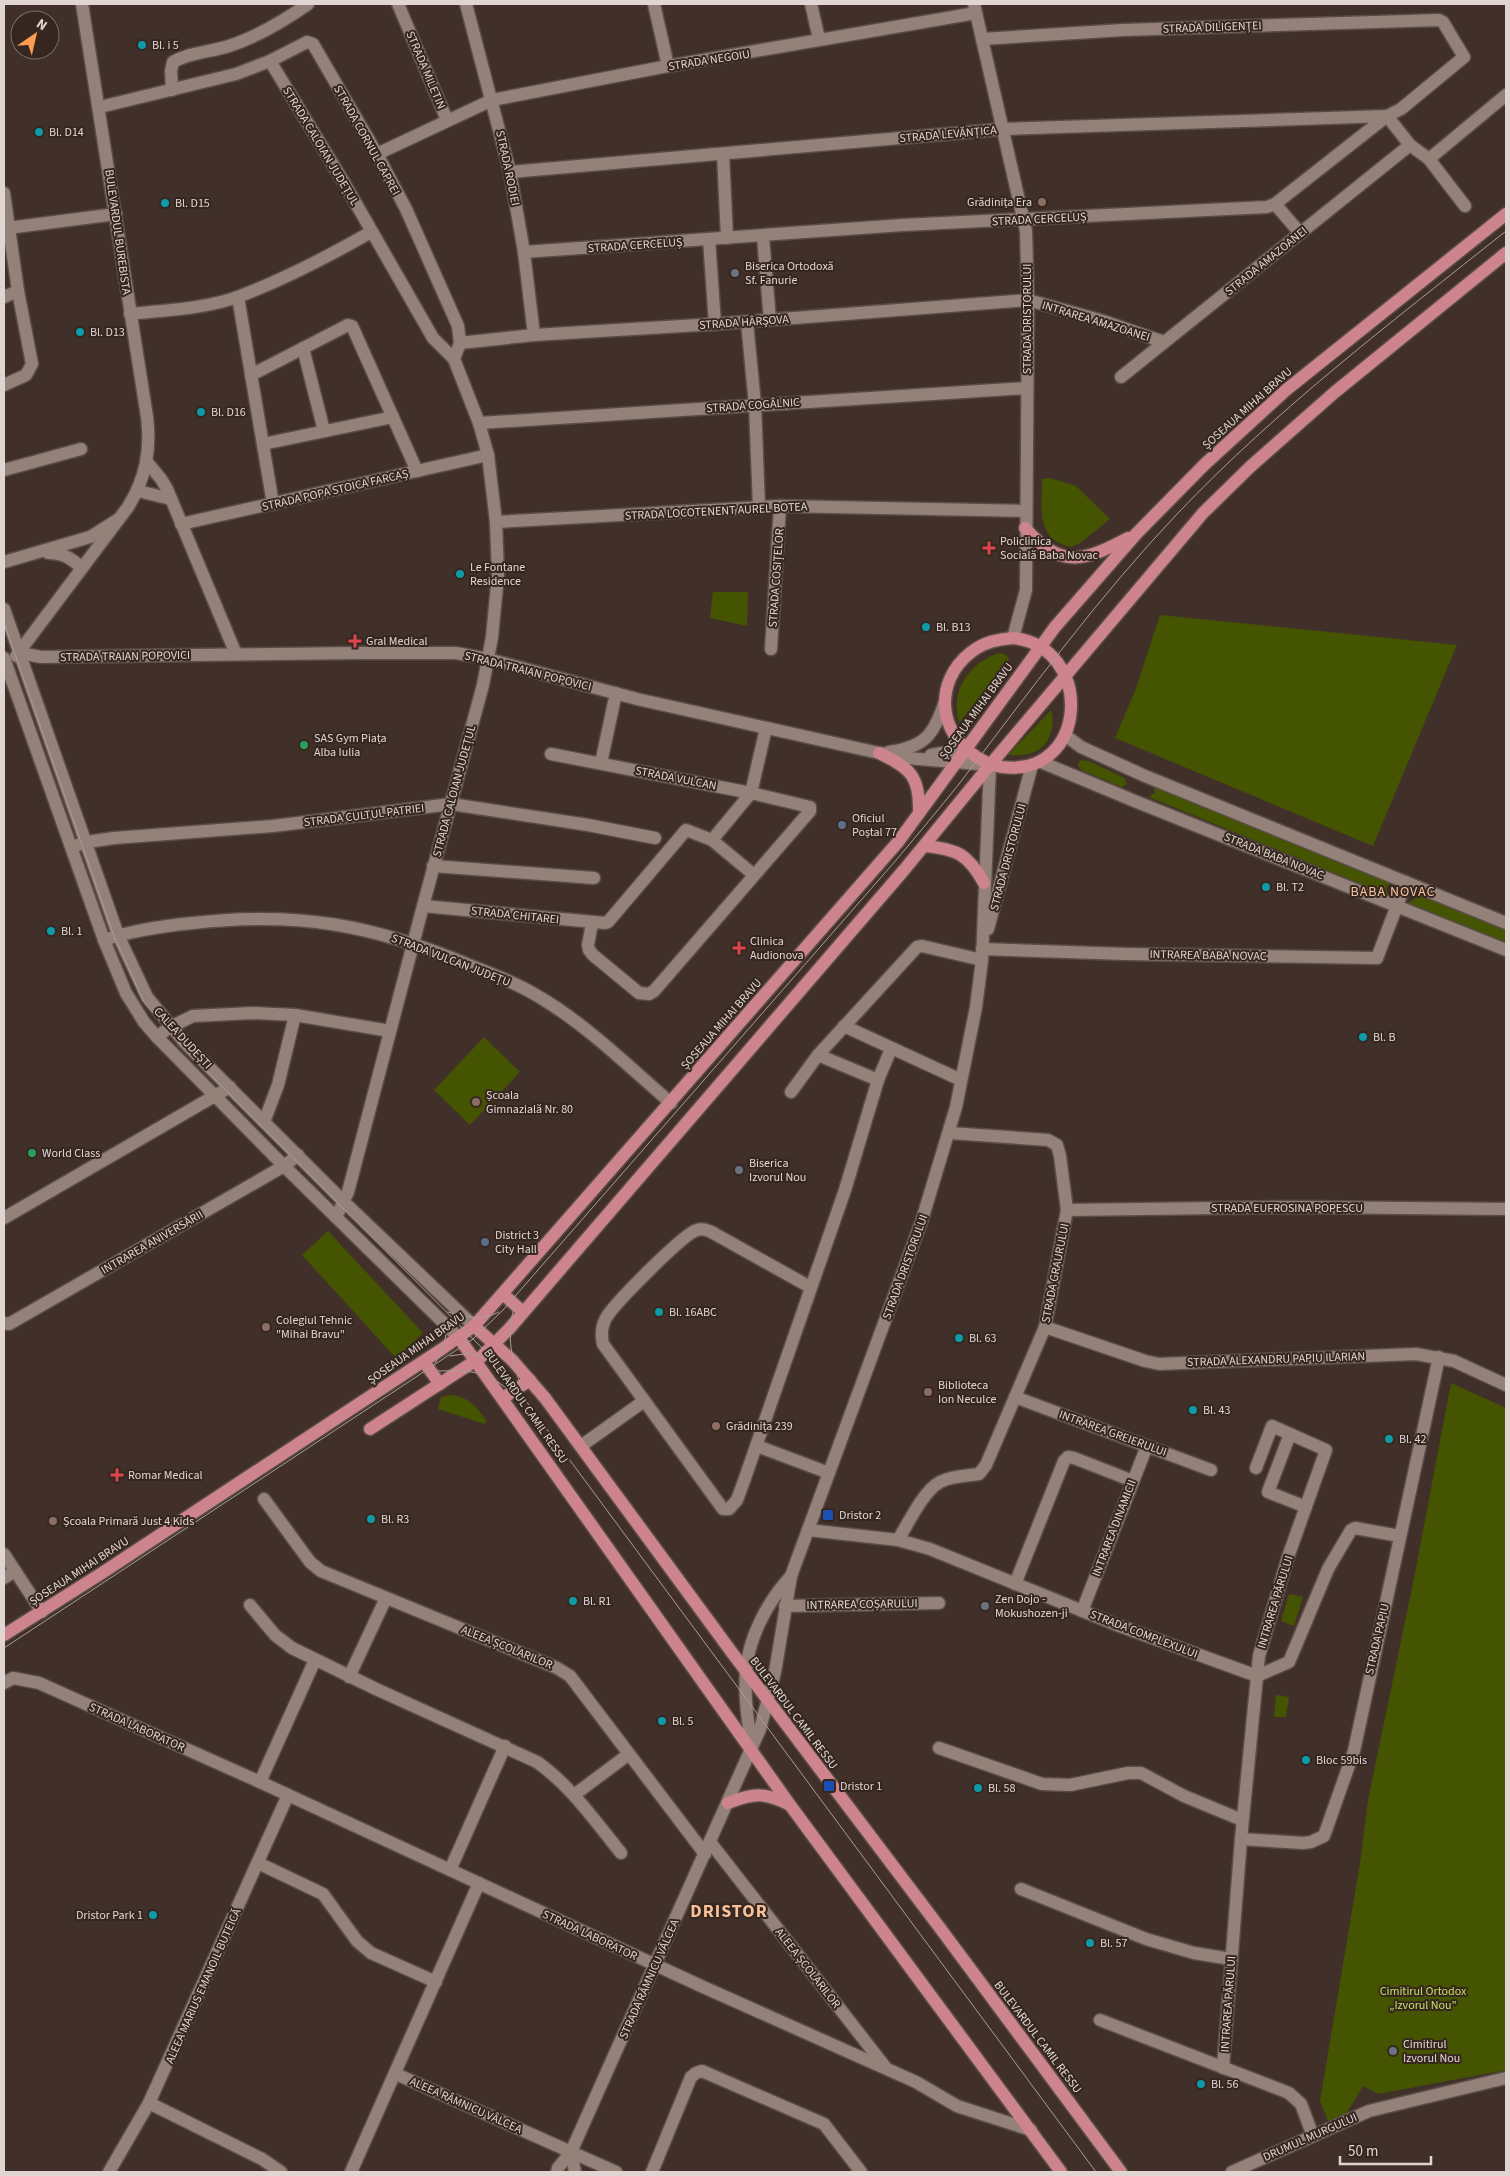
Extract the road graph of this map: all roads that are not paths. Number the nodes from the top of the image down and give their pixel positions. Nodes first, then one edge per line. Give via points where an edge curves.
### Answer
1 (82, 4) edge
2 (308, 4) edge
3 (398, 4) edge
4 (466, 4) edge
5 (654, 4) edge
6 (811, 4) edge
7 (975, 8) edge
8 (1443, 22) joint
9 (982, 38) junction
10 (819, 40) junction
11 (270, 61) junction
12 (668, 66) junction
13 (172, 90) junction
14 (1506, 95) edge
15 (492, 100) junction
16 (100, 107) junction
17 (1388, 116) junction
18 (447, 120) junction
19 (1004, 130) junction
20 (1410, 145) junction
21 (377, 154) junction
22 (722, 154) junction
23 (1429, 159) junction
24 (510, 172) junction
25 (4, 193) edge
26 (1275, 204) junction
27 (1465, 206) dead end
28 (116, 214) junction
29 (1506, 214) edge
30 (1025, 220) junction
31 (6, 226) edge
32 (371, 232) junction
33 (1300, 233) junction
34 (763, 236) junction
35 (727, 238) junction
36 (709, 239) junction
37 (524, 252) junction
38 (1506, 253) edge
39 (18, 291) junction
40 (4, 297) edge
41 (238, 297) junction
42 (1028, 300) junction
43 (130, 314) junction
44 (770, 320) junction
45 (748, 322) junction
46 (715, 324) junction
47 (534, 335) junction
48 (1164, 342) junction
49 (460, 343) junction
50 (303, 348) junction
51 (454, 359) junction
52 (251, 375) junction
53 (1121, 377) dead end
54 (4, 384) edge
55 (1027, 388) junction
56 (755, 405) junction
57 (392, 417) junction
58 (479, 424) junction
59 (324, 431) junction
60 (263, 444) junction
61 (81, 449) dead end
62 (488, 455) junction
63 (147, 462) junction
64 (4, 470) edge
65 (417, 471) junction
66 (138, 491) junction
67 (170, 499) junction
68 (273, 504) junction
69 (780, 506) junction
70 (759, 507) junction
71 (1025, 511) junction
72 (120, 519) junction
73 (496, 522) junction
74 (181, 524) junction
75 (1025, 528) junction
76 (1137, 533) junction
77 (40, 553) junction
78 (4, 562) edge
79 (82, 568) junction
80 (4, 609) edge
81 (1013, 638) junction
82 (1040, 647) junction
83 (771, 649) dead end
84 (20, 653) junction
85 (236, 654) junction
86 (488, 659) junction
87 (4, 662) edge
88 (1066, 676) junction
89 (616, 693) junction
90 (945, 700) junction
91 (766, 728) junction
92 (1065, 735) junction
93 (965, 749) junction
94 (879, 753) junction
95 (551, 754) dead end
96 (907, 758) junction
97 (956, 762) junction
98 (601, 763) junction
99 (1037, 763) junction
100 (990, 765) junction
101 (751, 793) junction
102 (451, 804) junction
103 (919, 813) junction
104 (655, 838) dead end
105 (712, 840) junction
106 (87, 842) junction
107 (924, 846) junction
108 (72, 847) junction
109 (433, 866) junction
110 (754, 875) junction
111 (594, 878) dead end
112 (1406, 882) junction
113 (984, 883) junction
114 (422, 906) junction
115 (1397, 906) junction
116 (592, 923) junction
117 (1506, 923) edge
118 (118, 935) junction
119 (104, 940) junction
120 (413, 942) junction
121 (1506, 950) edge
122 (982, 954) junction
123 (295, 1015) junction
124 (844, 1026) junction
125 (170, 1027) junction
126 (390, 1031) junction
127 (156, 1036) junction
128 (890, 1049) junction
129 (818, 1055) junction
130 (878, 1080) junction
131 (961, 1080) junction
132 (230, 1087) junction
133 (791, 1092) dead end
134 (216, 1095) junction
135 (671, 1103) junction
136 (264, 1122) junction
137 (950, 1133) junction
138 (298, 1155) junction
139 (284, 1166) junction
140 (344, 1202) junction
141 (1506, 1209) edge
142 (1067, 1210) junction
143 (335, 1216) junction
144 (4, 1218) edge
145 (810, 1287) junction
146 (503, 1294) junction
147 (523, 1312) junction
148 (4, 1323) edge
149 (474, 1326) junction
150 (1045, 1327) junction
151 (460, 1338) junction
152 (496, 1343) junction
153 (1439, 1357) junction
154 (477, 1360) junction
155 (424, 1362) junction
156 (530, 1380) junction
157 (440, 1384) junction
158 (1506, 1385) edge
159 (1016, 1397) junction
160 (504, 1398) junction
161 (644, 1400) junction
162 (370, 1429) dead end
163 (1290, 1434) junction
164 (581, 1446) junction
165 (757, 1446) junction
166 (1147, 1446) junction
167 (1256, 1468) dead end
168 (1212, 1470) dead end
169 (829, 1473) junction
170 (1133, 1481) junction
171 (264, 1499) dead end
172 (1306, 1507) junction
173 (808, 1530) junction
174 (1400, 1536) junction
175 (898, 1540) junction
176 (4, 1554) edge
177 (9, 1574) edge
178 (791, 1576) junction
179 (1015, 1584) junction
180 (386, 1598) junction
181 (939, 1603) dead end
182 (250, 1605) dead end
183 (785, 1606) junction
184 (1082, 1611) junction
185 (42, 1612) junction
186 (4, 1635) edge
187 (315, 1660) junction
188 (746, 1671) junction
189 (349, 1676) junction
190 (1257, 1676) junction
191 (8, 1681) edge
192 (768, 1701) junction
193 (505, 1746) junction
194 (939, 1748) dead end
195 (752, 1751) junction
196 (629, 1754) junction
197 (260, 1782) junction
198 (288, 1795) junction
199 (574, 1796) junction
200 (728, 1803) junction
201 (790, 1805) junction
202 (1242, 1820) junction
203 (1241, 1839) junction
204 (710, 1842) junction
205 (621, 1854) dead end
206 (705, 1854) junction
207 (258, 1863) junction
208 (450, 1870) junction
209 (479, 1883) junction
210 (1021, 1889) dead end
211 (1231, 1959) junction
212 (655, 1965) junction
213 (436, 1982) junction
214 (1100, 2020) dead end
215 (1223, 2068) junction
216 (888, 2070) junction
217 (396, 2074) junction
218 (1506, 2078) edge
219 (149, 2103) junction
220 (1030, 2130) junction
221 (1312, 2136) junction
222 (571, 2152) junction
223 (109, 2172) edge
224 (281, 2172) edge
225 (351, 2172) edge
226 (557, 2172) edge
227 (575, 2172) edge
228 (616, 2172) edge
229 (652, 2172) edge
230 (861, 2172) edge
231 (1061, 2172) edge
232 (1121, 2172) edge
233 (1232, 2172) edge

1 - 16 street, BULEVARDUL BUREBISTA
2 - 13 street via 231,46 173,62
3 - 18 street, STRADA MILETIN
4 - 15 street, STRADA RODIEI
5 - 12 street
6 - 10 street
7 - 9 street, STRADA DRISTORULUI
7 - 10 street, STRADA NEGOIU
8 - 9 street, STRADA DILIGENȚEI via 1123,30
8 - 17 street, STRADA CERCELUȘ via 1464,56 1401,109
9 - 19 street, STRADA DRISTORULUI
10 - 12 street, STRADA NEGOIU
11 - 13 street via 236,74
11 - 21 street, STRADA CORNUL CAPREI via 311,42
11 - 32 street, STRADA CALOIAN JUDEȚUL
12 - 15 street, STRADA NEGOIU
13 - 16 street
14 - 23 street
15 - 18 street, STRADA NEGOIU
15 - 24 street, STRADA RODIEI
16 - 28 street, BULEVARDUL BUREBISTA
17 - 19 street, STRADA LEVĂNȚICA
17 - 20 street
17 - 26 street, STRADA CERCELUȘ
18 - 21 street, STRADA MILETIN
19 - 22 street, STRADA LEVĂNȚICA
19 - 30 street, STRADA DRISTORULUI
20 - 23 street
20 - 33 street, STRADA AMAZOANEI
21 - 49 street, STRADA CORNUL CAPREI via 458,326
22 - 24 street, STRADA LEVĂNȚICA
22 - 35 street
23 - 27 street
24 - 37 street, STRADA RODIEI
25 - 31 street
26 - 30 street, STRADA CERCELUȘ via 1258,208
26 - 33 street
28 - 31 street
28 - 43 street, BULEVARDUL BUREBISTA
29 - 76 main road, ȘOSEAUA MIHAI BRAVU via 1286,390 1205,464
30 - 34 street, STRADA CERCELUȘ
30 - 42 street, STRADA DRISTORULUI
31 - 39 street
32 - 41 street via 317,262
32 - 51 street, STRADA CALOIAN JUDEȚUL via 433,338
33 - 48 street, STRADA AMAZOANEI
34 - 35 street, STRADA CERCELUȘ
34 - 44 street
35 - 36 street, STRADA CERCELUȘ
36 - 37 street, STRADA CERCELUȘ
36 - 46 street
37 - 47 street, STRADA RODIEI
38 - 88 main road via 1335,392 1226,489 1180,538
39 - 40 street
39 - 54 street via 32,364 26,376
41 - 43 street
41 - 52 street
42 - 44 street, STRADA HÂRȘOVA
42 - 48 street, INTRAREA AMAZOANEI via 1103,320
42 - 55 street, STRADA DRISTORULUI
43 - 63 street, BULEVARDUL BUREBISTA via 148,426
44 - 45 street, STRADA HÂRȘOVA
45 - 46 street, STRADA HÂRȘOVA
45 - 56 street
46 - 47 street, STRADA HÂRȘOVA
47 - 49 street, STRADA HÂRȘOVA
48 - 53 street, STRADA AMAZOANEI
49 - 51 street
50 - 52 street
50 - 57 street via 352,326
50 - 59 street
51 - 58 street, STRADA CALOIAN JUDEȚUL
52 - 60 street
55 - 56 street, STRADA COGÂLNIC
55 - 71 street, STRADA DRISTORULUI
56 - 58 street, STRADA COGÂLNIC
56 - 70 street
57 - 59 street
57 - 65 street
58 - 62 street, STRADA CALOIAN JUDEȚUL
59 - 60 street
60 - 68 street
61 - 64 street
62 - 65 street, STRADA POPA STOICA FARCAȘ
62 - 73 street, STRADA CALOIAN JUDEȚUL
63 - 66 street, BULEVARDUL BUREBISTA
63 - 67 street via 162,479
65 - 68 street, STRADA POPA STOICA FARCAȘ
66 - 67 street
66 - 72 street, BULEVARDUL BUREBISTA
67 - 74 street
68 - 74 street, STRADA POPA STOICA FARCAȘ
69 - 70 street, STRADA LOCOTENENT AUREL BOTEA
69 - 71 street, STRADA LOCOTENENT AUREL BOTEA
69 - 83 street, STRADA COSIȚELOR
70 - 73 street, STRADA LOCOTENENT AUREL BOTEA
71 - 75 street, STRADA DRISTORULUI
72 - 77 street via 90,537
72 - 79 street, BULEVARDUL BUREBISTA
73 - 86 street, STRADA CALOIAN JUDEȚUL via 498,575
74 - 85 street
75 - 76 main road via 1044,547 1064,557 1092,554
75 - 81 street, STRADA DRISTORULUI via 1026,590
76 - 82 main road, ȘOSEAUA MIHAI BRAVU
77 - 78 street
77 - 79 street via 63,554
79 - 84 street, BULEVARDUL BUREBISTA
80 - 84 street, CALEA DUDEȘTI
81 - 82 main road
81 - 90 main road via 985,644 963,659 951,676
82 - 88 main road
82 - 93 main road, ȘOSEAUA MIHAI BRAVU
84 - 85 street, STRADA TRAIAN POPOVICI via 40,657
84 - 87 street, BULEVARDUL BUREBISTA
84 - 106 street, CALEA DUDEȘTI
85 - 86 street, STRADA TRAIAN POPOVICI via 437,652
86 - 89 street, STRADA TRAIAN POPOVICI
86 - 102 street, STRADA CALOIAN JUDEȚUL
87 - 108 street, CALEA DUDEȘTI
88 - 92 main road via 1072,703
88 - 100 main road
89 - 91 street, STRADA TRAIAN POPOVICI
89 - 98 street
90 - 93 main road via 951,732
90 - 94 street, STRADA TRAIAN POPOVICI via 939,719 926,739 908,748
91 - 94 street, STRADA TRAIAN POPOVICI
91 - 101 street
92 - 99 main road via 1051,753
92 - 112 street, STRADA BABA NOVAC via 1081,747 1145,776
93 - 96 street, STRADA TRAIAN POPOVICI
93 - 97 main road, ȘOSEAUA MIHAI BRAVU
93 - 100 main road
94 - 96 street, STRADA TRAIAN POPOVICI
94 - 103 main road via 898,762 917,782
95 - 98 street, STRADA VULCAN
96 - 97 street, STRADA TRAIAN POPOVICI
97 - 100 street, STRADA TRAIAN POPOVICI
97 - 103 main road, ȘOSEAUA MIHAI BRAVU
98 - 101 street, STRADA VULCAN
99 - 100 main road via 1004,767
99 - 115 street, STRADA BABA NOVAC
99 - 122 street, STRADA DRISTORULUI
100 - 107 main road
100 - 113 street, STRADA DRISTORULUI
101 - 105 street
101 - 110 street, STRADA VULCAN via 810,807 810,811
102 - 104 street, STRADA CULTUL PATRIEI
102 - 106 street, STRADA CULTUL PATRIEI via 273,826
102 - 109 street, STRADA CALOIAN JUDEȚUL
103 - 135 main road, ȘOSEAUA MIHAI BRAVU via 884,859
105 - 110 street
105 - 116 street, STRADA CHITAREI via 686,830 608,922
106 - 108 street, STRADA CULTUL PATRIEI
106 - 118 street, CALEA DUDEȘTI
107 - 113 main road via 962,855 974,866
107 - 147 main road
108 - 119 street, CALEA DUDEȘTI
109 - 111 street
109 - 114 street, STRADA CALOIAN JUDEȚUL
110 - 116 street via 648,994 639,992 593,955 588,945
112 - 115 street
112 - 117 street, STRADA BABA NOVAC
113 - 122 street, STRADA DRISTORULUI
114 - 116 street, STRADA CHITAREI
114 - 120 street, STRADA CALOIAN JUDEȚUL
115 - 121 street, STRADA BABA NOVAC
115 - 122 street, INTRAREA BABA NOVAC via 1377,958
118 - 119 street, STRADA VULCAN JUDEȚU
118 - 120 street, STRADA VULCAN JUDEȚU via 171,925 261,917 330,922
118 - 125 street, CALEA DUDEȘTI via 143,990
119 - 127 street, CALEA DUDEȘTI via 133,1006
120 - 126 street, STRADA CALOIAN JUDEȚUL
120 - 135 street, STRADA VULCAN JUDEȚU via 543,999 575,1021
122 - 124 street via 917,947
122 - 131 street, STRADA DRISTORULUI via 976,1007
123 - 125 street via 193,1016
123 - 126 street
123 - 136 street via 278,1084
124 - 128 street
124 - 129 street
125 - 127 street
125 - 132 street, CALEA DUDEȘTI
126 - 140 street, STRADA CALOIAN JUDEȚUL
127 - 134 street, CALEA DUDEȘTI
128 - 130 street
128 - 131 street
129 - 130 street
129 - 133 street
130 - 145 street via 860,1147
131 - 137 street, STRADA DRISTORULUI
132 - 134 street
132 - 136 street, CALEA DUDEȘTI
134 - 139 street, CALEA DUDEȘTI
134 - 144 street
135 - 146 main road, ȘOSEAUA MIHAI BRAVU
136 - 138 street, CALEA DUDEȘTI
137 - 142 street, STRADA GRAURULUI via 1048,1140 1057,1145
137 - 169 street, STRADA DRISTORULUI via 922,1220
138 - 139 street, INTRAREA ANIVERSĂRII
138 - 140 street, CALEA DUDEȘTI
139 - 143 street, CALEA DUDEȘTI
139 - 148 street, INTRAREA ANIVERSĂRII via 9,1324
140 - 143 street, STRADA CALOIAN JUDEȚUL
140 - 149 street, CALEA DUDEȘTI
141 - 142 street, STRADA EUFROSINA POPESCU
142 - 150 street, STRADA GRAURULUI
143 - 151 street, CALEA DUDEȘTI
145 - 161 street via 706,1230 697,1229 688,1235 613,1308 602,1325 603,1344
145 - 165 street
146 - 147 main road
146 - 149 main road, ȘOSEAUA MIHAI BRAVU
147 - 152 main road
149 - 151 main road, ȘOSEAUA MIHAI BRAVU
149 - 152 main road, BULEVARDUL CAMIL RESSU
150 - 153 street, STRADA ALEXANDRU PAPIU ILARIAN via 1160,1364 1394,1354
150 - 159 street, STRADA GRAURULUI
151 - 154 main road, BULEVARDUL CAMIL RESSU
151 - 155 main road, ȘOSEAUA MIHAI BRAVU
152 - 154 main road
152 - 156 main road, BULEVARDUL CAMIL RESSU
153 - 158 street, STRADA ALEXANDRU PAPIU ILARIAN
153 - 174 street, STRADA PAPIU
154 - 157 main road
154 - 160 main road, BULEVARDUL CAMIL RESSU
155 - 157 main road
155 - 185 main road, ȘOSEAUA MIHAI BRAVU
156 - 160 main road
156 - 164 main road, BULEVARDUL CAMIL RESSU
157 - 162 main road
159 - 166 street, INTRAREA GREIERULUI
159 - 175 street, STRADA GRAURULUI via 984,1468 978,1474 938,1483 924,1497
160 - 195 main road, BULEVARDUL CAMIL RESSU
161 - 164 street
161 - 165 street via 723,1509 729,1510 737,1500
163 - 167 street, INTRAREA PĂRULUI via 1272,1426
163 - 172 street, INTRAREA PĂRULUI via 1326,1450
163 - 172 street via 1268,1492
164 - 188 main road, BULEVARDUL CAMIL RESSU
165 - 169 street
166 - 168 street, INTRAREA GREIERULUI
166 - 170 street, INTRAREA DINAMICII
169 - 173 street, STRADA DRISTORULUI
170 - 179 street via 1068,1457
170 - 184 street, INTRAREA DINAMICII
171 - 180 street, ALEEA ȘCOLARILOR via 315,1567
172 - 190 street, INTRAREA PĂRULUI via 1263,1637
173 - 175 street, STRADA COMPLEXULUI
173 - 178 street, STRADA DRISTORULUI
174 - 190 street via 1355,1528 1348,1532 1328,1569 1289,1662
174 - 203 street, STRADA PAPIU via 1354,1751 1324,1836 1303,1843
175 - 179 street, STRADA COMPLEXULUI via 930,1548
176 - 177 street
177 - 185 street
178 - 183 street, STRADA DRISTORULUI
178 - 188 street, STRADA DRISTORULUI via 771,1602 756,1632
179 - 184 street, STRADA COMPLEXULUI
180 - 189 street
180 - 196 street, ALEEA ȘCOLARILOR via 564,1671
181 - 183 street, INTRAREA COȘARULUI
182 - 187 street via 275,1635
183 - 192 street, STRADA DRISTORULUI
184 - 190 street, STRADA COMPLEXULUI
185 - 186 main road, ȘOSEAUA MIHAI BRAVU
187 - 189 street
187 - 197 street
188 - 192 main road, BULEVARDUL CAMIL RESSU
188 - 195 street, STRADA DRISTORULUI
189 - 193 street
190 - 202 street, INTRAREA PĂRULUI
191 - 197 street, STRADA LABORATOR via 39,1683
192 - 195 street, STRADA DRISTORULUI
192 - 232 main road, BULEVARDUL CAMIL RESSU
193 - 199 street via 555,1774
193 - 208 street
194 - 202 street via 1042,1784 1070,1786 1141,1773 1184,1796
195 - 200 street, STRADA RÂMNICU VÂLCEA
195 - 201 main road, BULEVARDUL CAMIL RESSU
196 - 199 street
196 - 206 street, ALEEA ȘCOLARILOR
197 - 198 street, STRADA LABORATOR
198 - 207 street, ALEEA MARIUS EMANOIL BUTEICĂ
198 - 208 street, STRADA LABORATOR
199 - 205 street
200 - 201 main road via 757,1794
200 - 204 street, STRADA RÂMNICU VÂLCEA
201 - 220 main road, BULEVARDUL CAMIL RESSU
202 - 203 street, INTRAREA PĂRULUI
203 - 211 street, INTRAREA PĂRULUI
204 - 206 street, STRADA RÂMNICU VÂLCEA
204 - 216 street, ALEEA ȘCOLARILOR
206 - 212 street, STRADA RÂMNICU VÂLCEA
207 - 213 street via 323,1894 357,1941 371,1953
207 - 219 street, ALEEA MARIUS EMANOIL BUTEICĂ
208 - 209 street, STRADA LABORATOR
209 - 212 street, STRADA LABORATOR
209 - 213 street, ALEEA RÂMNICU VÂLCEA
210 - 211 street via 1146,1939 1194,1953
211 - 215 street, INTRAREA PĂRULUI
212 - 216 street, STRADA LABORATOR
212 - 222 street, STRADA RÂMNICU VÂLCEA
213 - 217 street, ALEEA RÂMNICU VÂLCEA
214 - 215 street, INTRAREA PĂRULUI
215 - 221 street, INTRAREA PĂRULUI via 1296,2097
216 - 220 street, STRADA LABORATOR via 969,2111
217 - 222 street, ALEEA RÂMNICU VÂLCEA
217 - 225 street
218 - 221 street, DRUMUL MURGULUI via 1391,2104
219 - 223 street, ALEEA MARIUS EMANOIL BUTEICĂ
219 - 224 street via 262,2159
220 - 231 main road, BULEVARDUL CAMIL RESSU
221 - 233 street, DRUMUL MURGULUI
222 - 226 street, STRADA RÂMNICU VÂLCEA
222 - 227 street
222 - 228 street, ALEEA RÂMNICU VÂLCEA
229 - 230 street via 691,2077 702,2072 824,2124

